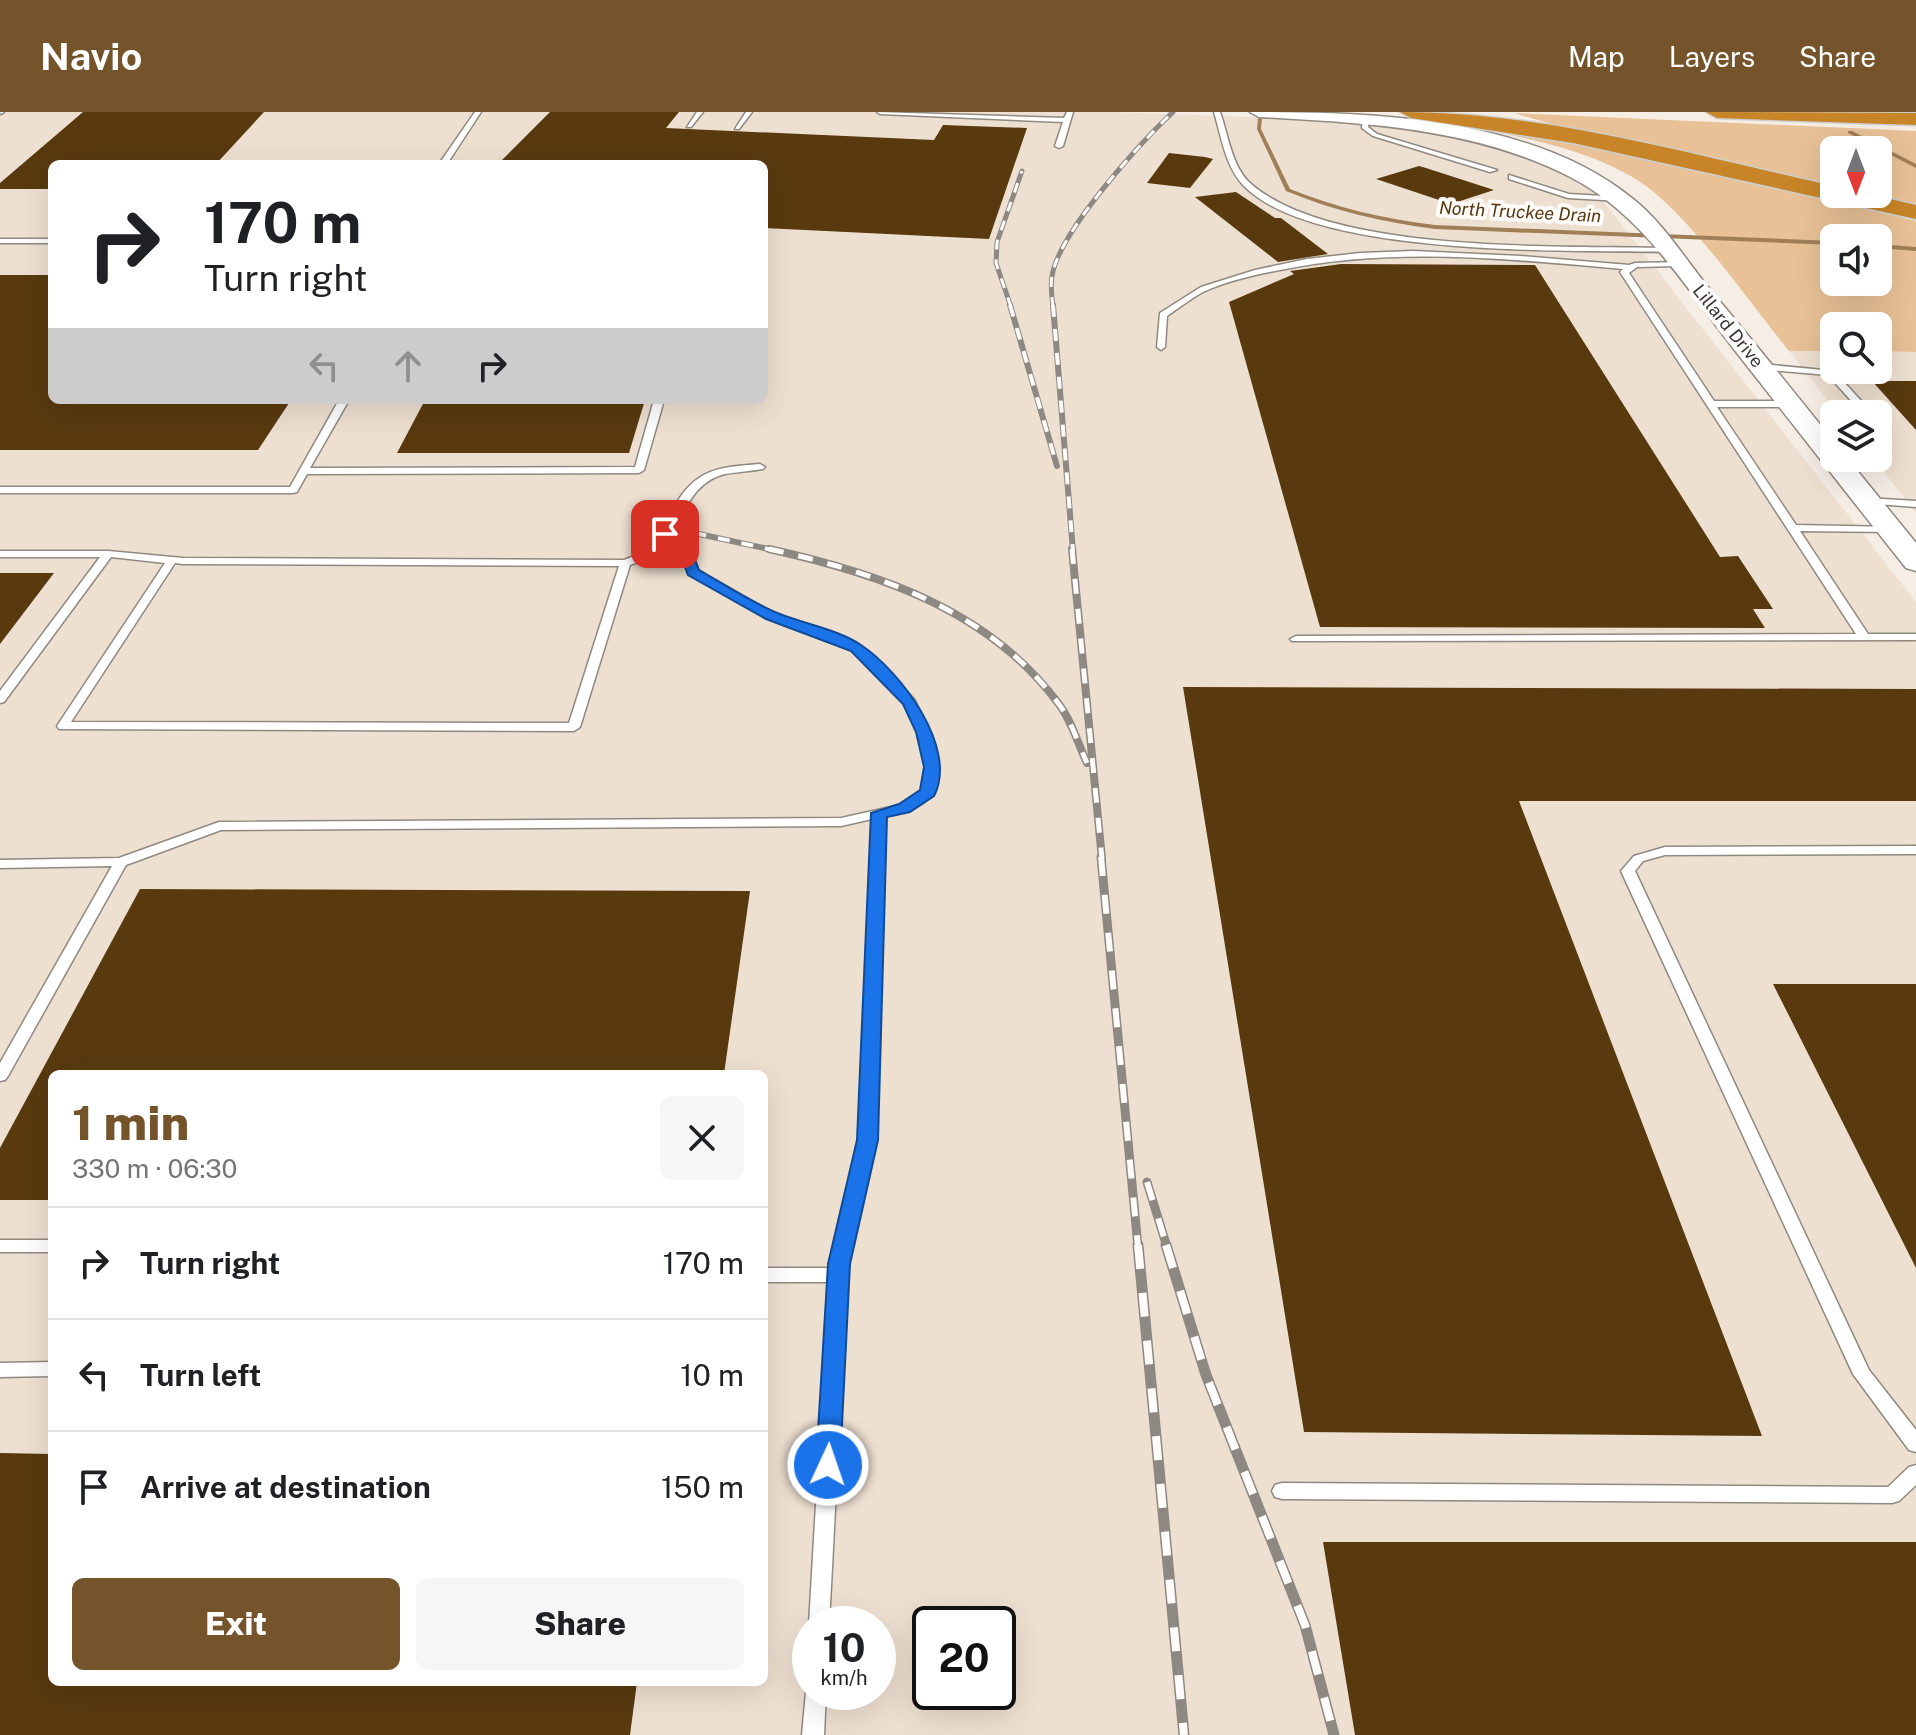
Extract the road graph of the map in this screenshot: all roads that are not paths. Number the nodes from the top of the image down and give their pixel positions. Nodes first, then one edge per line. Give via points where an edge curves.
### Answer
1 (478, 112) edge
2 (700, 112) edge
3 (749, 112) edge
4 (880, 112) edge
5 (1217, 112) edge
6 (1259, 112) edge
7 (1411, 112) edge
8 (1717, 112) edge
9 (1069, 116) edge
10 (1366, 119) junction
11 (1916, 119) edge
12 (689, 126) dead end
13 (737, 128) dead end
14 (1059, 146) dead end
15 (446, 160) edge
16 (1493, 170) dead end
17 (1512, 177) dead end
18 (1820, 190) edge
19 (1621, 199) junction
20 (1892, 207) edge
21 (1916, 212) edge
22 (0, 241) edge
23 (48, 241) edge
24 (1666, 248) junction
25 (1627, 267) junction
26 (1161, 347) dead end
27 (1761, 367) junction
28 (1855, 400) edge
29 (342, 404) edge
30 (658, 404) edge
31 (1712, 404) junction
32 (1790, 404) junction
33 (1820, 430) edge
34 (760, 467) dead end
35 (303, 471) junction
36 (1848, 472) edge
37 (0, 490) edge
38 (1867, 501) junction
39 (1916, 504) edge
40 (1791, 528) junction
41 (1890, 529) junction
42 (665, 534) junction
43 (0, 554) edge
44 (108, 554) junction
45 (172, 560) junction
46 (1916, 562) edge
47 (625, 563) junction
48 (1864, 637) junction
49 (1916, 637) edge
50 (1296, 639) dead end
51 (0, 699) edge
52 (879, 813) junction
53 (1916, 850) edge
54 (121, 862) junction
55 (0, 864) edge
56 (0, 1076) edge
57 (0, 1246) edge
58 (48, 1246) edge
59 (768, 1275) edge
60 (838, 1275) junction
61 (48, 1369) edge
62 (0, 1370) edge
63 (1916, 1444) edge
64 (1916, 1473) edge
65 (1282, 1491) dead end
66 (820, 1606) edge
67 (815, 1710) edge
68 (813, 1735) edge

1 - 15 lane
2 - 12 lane
3 - 13 lane
4 - 9 lane
5 - 24 lane via 1247,184 1286,209 1331,228 1443,241
6 - 10 street, Lillard Drive
7 - 18 highway via 1573,136
8 - 11 highway
9 - 14 lane
10 - 16 lane via 1365,128 1375,135
10 - 19 street, Lillard Drive via 1498,145 1575,172
17 - 19 lane via 1568,196
19 - 24 street, Lillard Drive
20 - 21 highway
22 - 23 lane
24 - 25 lane
24 - 27 street, Lillard Drive
25 - 26 lane via 1362,254 1279,265 1202,290 1163,315
25 - 31 lane via 1629,281
27 - 28 lane via 1831,373
27 - 32 street, Lillard Drive
29 - 35 lane
30 - 35 lane via 639,470
31 - 32 lane
31 - 40 lane
32 - 33 street, Lillard Drive
34 - 42 lane via 700,482
35 - 37 lane via 293,490
36 - 38 street, Lillard Drive
38 - 39 lane
38 - 41 street, Lillard Drive
40 - 41 lane
40 - 48 lane
41 - 46 street, Lillard Drive
42 - 47 lane via 639,561
42 - 52 lane via 682,542 693,572 771,616 856,648 910,702 932,767 928,792 904,808
43 - 44 lane
44 - 45 lane
44 - 51 lane
45 - 47 lane
45 - 47 lane via 63,726 574,727
48 - 49 lane
48 - 50 lane
52 - 54 lane via 841,822 219,826
52 - 60 lane via 868,1140
53 - 63 lane via 1665,851 1644,855 1628,871 1862,1374
54 - 55 lane
54 - 56 lane
57 - 58 lane
59 - 60 lane
60 - 66 lane
61 - 62 lane
64 - 65 lane via 1892,1495
67 - 68 lane

